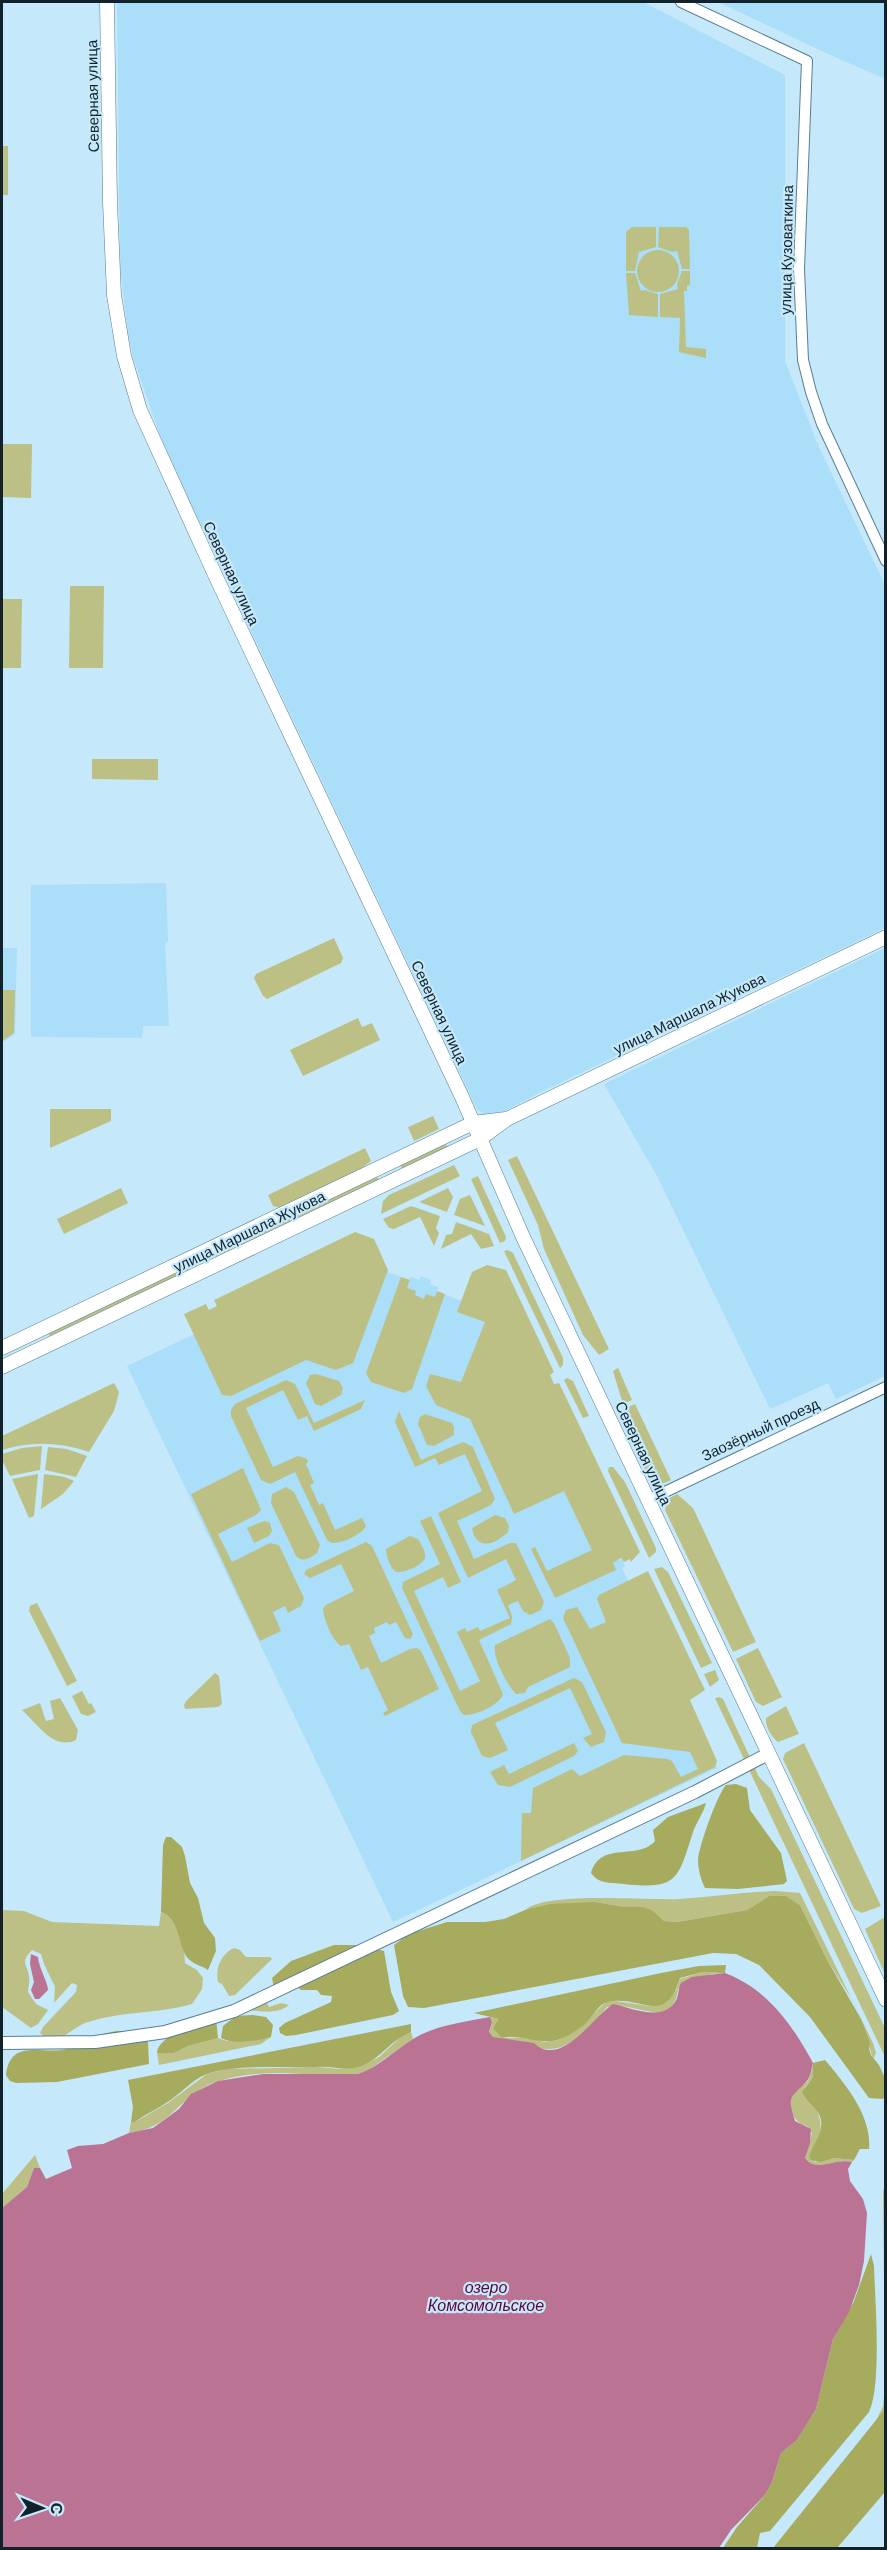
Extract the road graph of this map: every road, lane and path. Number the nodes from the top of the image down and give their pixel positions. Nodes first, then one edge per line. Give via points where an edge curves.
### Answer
1 (107, 2) edge
2 (681, 2) edge
3 (885, 561) edge
4 (885, 937) edge
5 (507, 1119) junction
6 (473, 1123) junction
7 (480, 1139) junction
8 (388, 1164) junction
9 (396, 1179) junction
10 (2, 1348) edge
11 (2, 1367) edge
12 (885, 1387) edge
13 (648, 1500) junction
14 (768, 1754) junction
15 (885, 2000) edge
16 (2, 2043) edge

1 - 6 main road, Северная улица via 114,295 130,380 153,441
2 - 3 street, улица Кузоваткина via 807,61 799,269 803,360 822,424
4 - 5 main road, улица Маршала Жукова
5 - 6 main road, улица Маршала Жукова
5 - 7 main road, улица Маршала Жукова
6 - 7 main road, Северная улица
6 - 8 main road, улица Маршала Жукова
7 - 9 main road, улица Маршала Жукова
7 - 13 main road, Северная улица
8 - 9 main road
8 - 10 main road, улица Маршала Жукова
9 - 11 main road, улица Маршала Жукова
12 - 13 street, Заозёрный проезд
13 - 14 main road, Северная улица
14 - 15 main road, Северная улица
14 - 16 street via 234,2011 165,2032 107,2040

